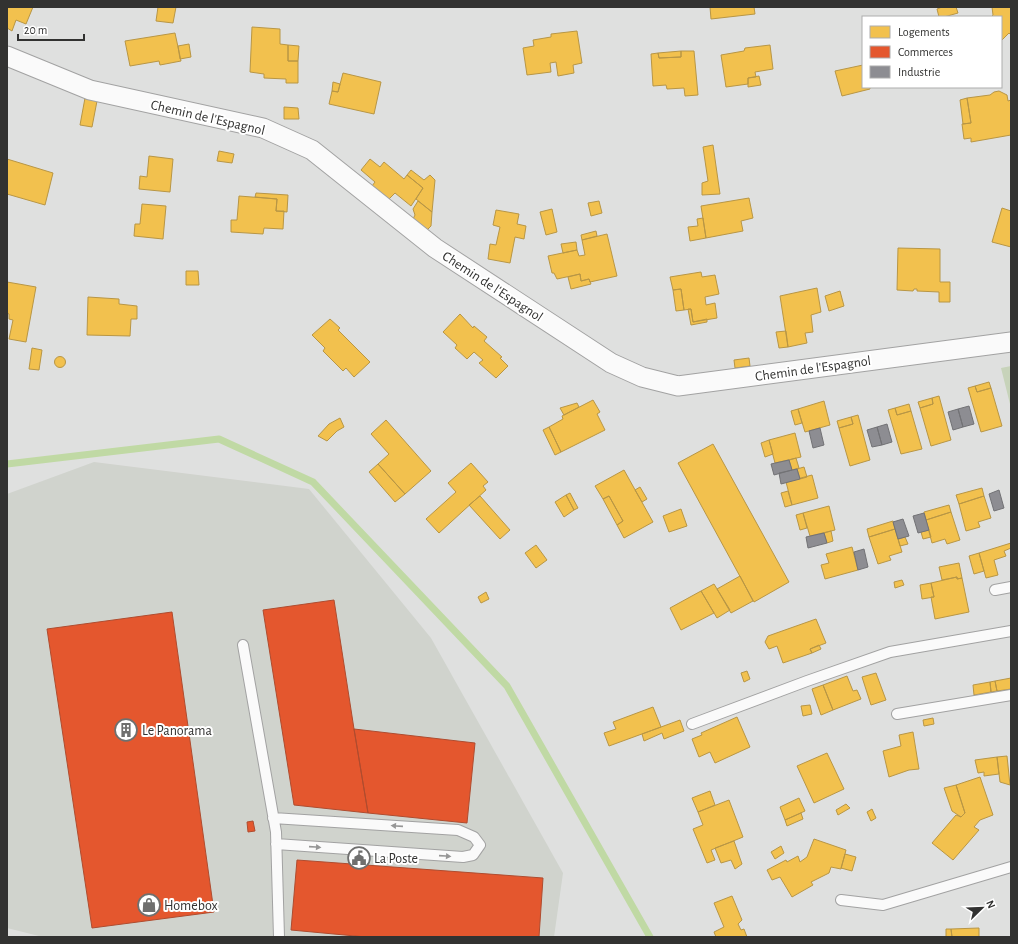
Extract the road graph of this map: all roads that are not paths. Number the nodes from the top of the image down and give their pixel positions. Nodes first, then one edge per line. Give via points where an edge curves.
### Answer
1 (7, 56) edge
2 (1011, 342) edge
3 (1011, 587) edge
4 (995, 590) dead end
5 (1011, 632) edge
6 (243, 645) dead end
7 (1011, 695) edge
8 (897, 714) dead end
9 (692, 724) dead end
10 (273, 818) junction
11 (276, 844) junction
12 (1011, 867) edge
13 (840, 900) dead end
14 (279, 937) edge

1 - 2 street, Chemin de l'Espagnol via 90,90 263,128 312,150 435,248 611,362 642,377 678,386
3 - 4 lane
5 - 9 lane via 890,652
6 - 10 lane
7 - 8 lane
10 - 11 lane
11 -> 10 lane via 463,857 473,855 480,845 474,836 458,830
11 - 14 lane
12 - 13 lane via 883,905

